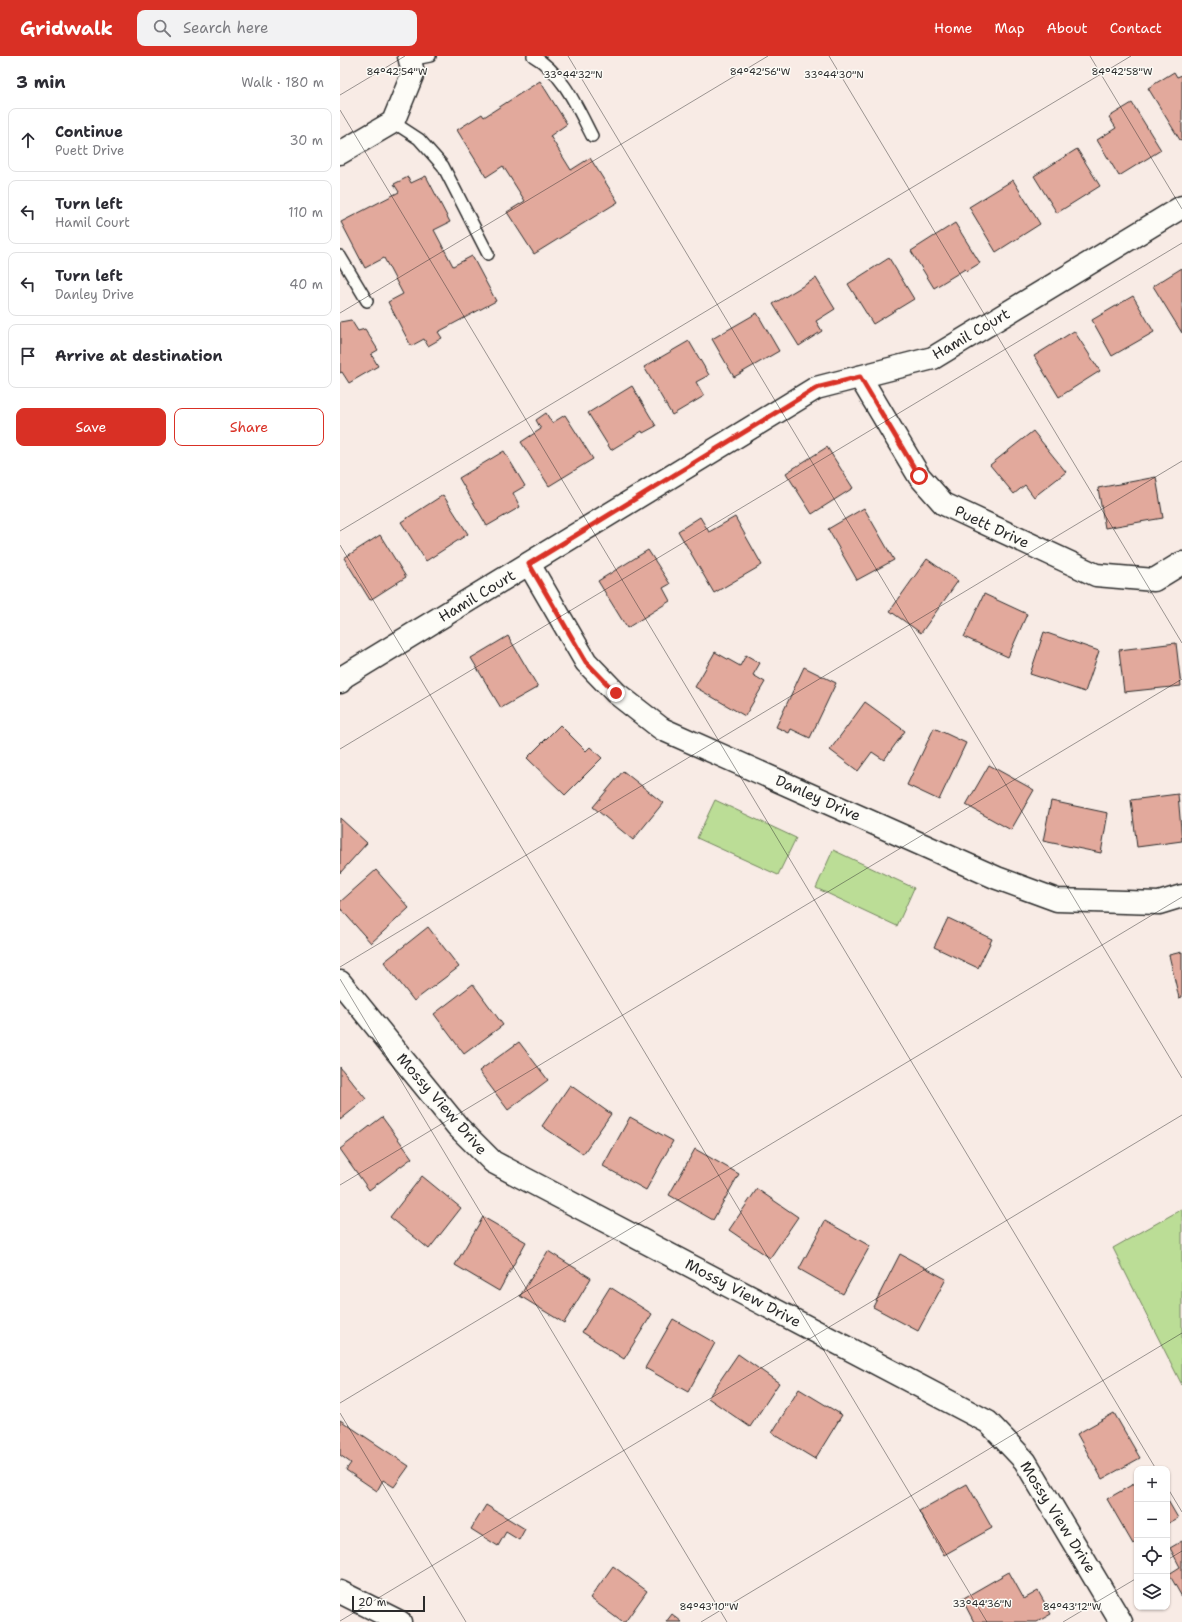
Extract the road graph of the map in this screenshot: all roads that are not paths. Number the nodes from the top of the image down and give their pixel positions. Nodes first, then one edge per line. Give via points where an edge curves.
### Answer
1 (533, 56) edge
2 (416, 57) edge
3 (393, 122) junction
4 (592, 136) dead end
5 (340, 153) edge
6 (1182, 207) edge
7 (488, 254) dead end
8 (340, 256) edge
9 (367, 301) dead end
10 (860, 377) junction
11 (1182, 563) edge
12 (529, 564) junction
13 (340, 682) edge
14 (1182, 896) edge
15 (340, 982) edge
16 (340, 1592) edge
17 (400, 1622) edge
18 (1121, 1622) edge

1 - 4 lane via 544,62 571,94
2 - 3 street via 413,73
3 - 5 street
3 - 7 lane via 419,139 442,166
6 - 10 street, Hamil Court via 933,358
8 - 9 lane
10 - 11 street, Puett Drive via 919,476 944,504 1096,576 1154,580
10 - 12 street, Hamil Court via 816,388
12 - 13 street, Hamil Court via 343,677
12 - 14 street, Danley Drive via 586,662 616,693 662,729 997,878 1058,900 1159,903
15 - 18 street, Mossy View Drive via 458,1127 493,1162 988,1422 1025,1461
16 - 17 street

